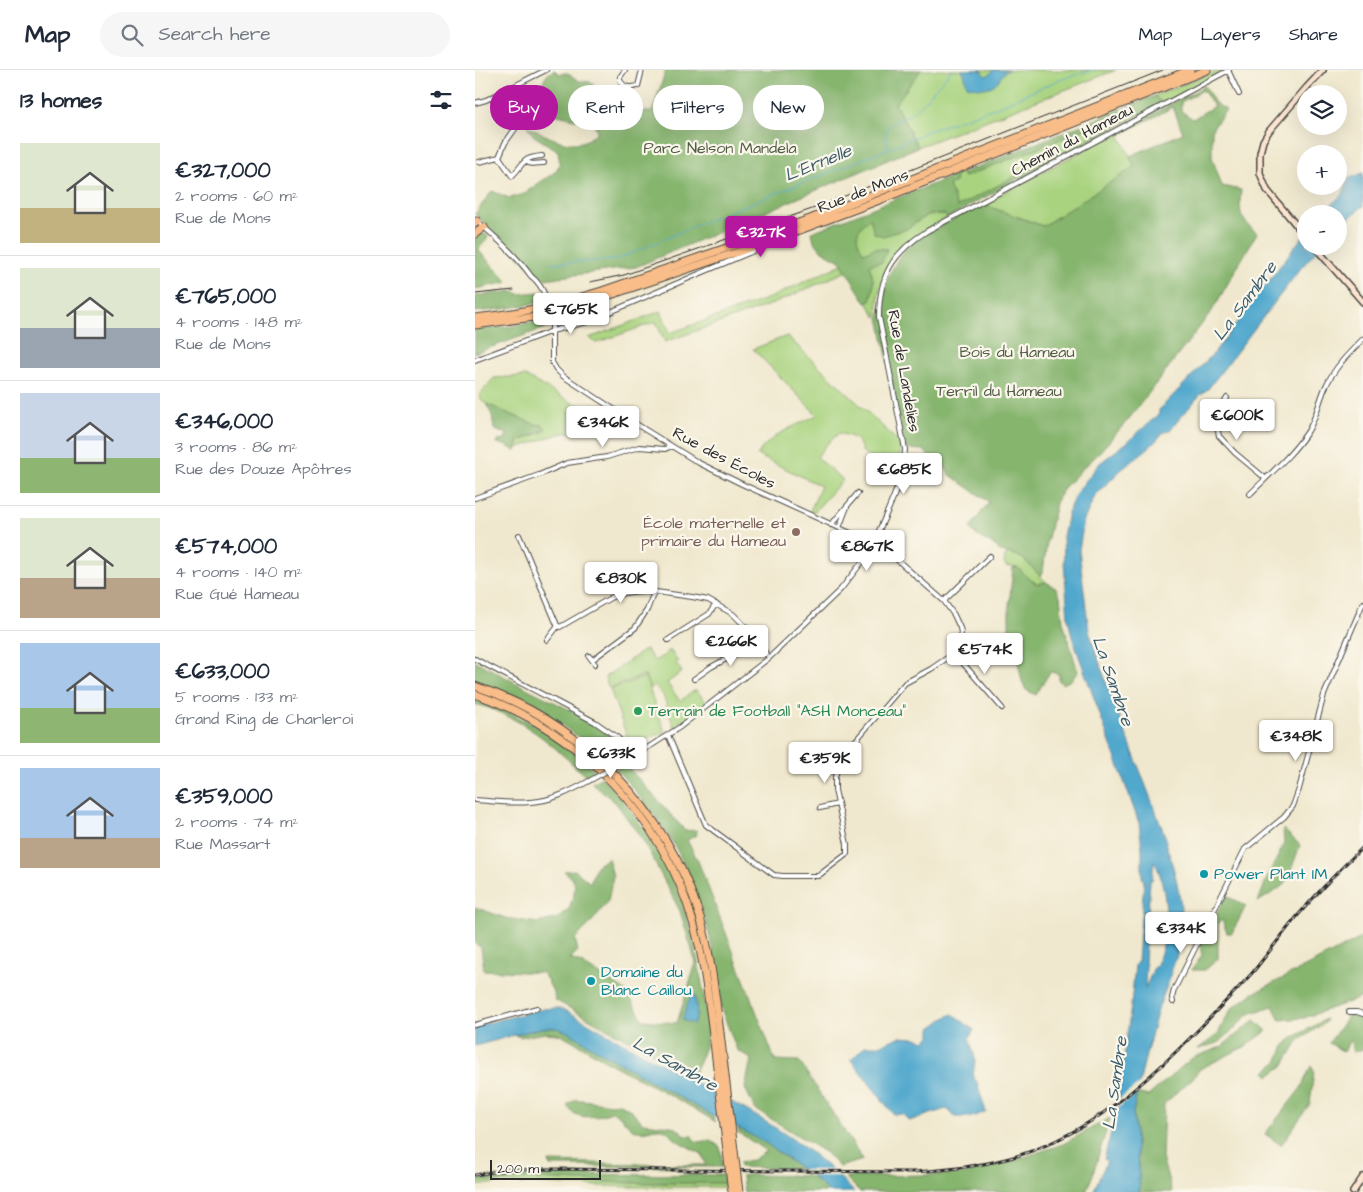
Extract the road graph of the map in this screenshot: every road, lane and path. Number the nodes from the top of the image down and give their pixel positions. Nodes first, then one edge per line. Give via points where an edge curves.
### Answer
1 (546, 70) edge
2 (625, 70) edge
3 (642, 70) edge
4 (1190, 70) edge
5 (1207, 70) edge
6 (1229, 70) edge
7 (1323, 70) edge
8 (516, 85) edge
9 (1239, 94) dead end
10 (490, 98) edge
11 (475, 103) edge
12 (514, 130) edge
13 (542, 156) dead end
14 (499, 157) junction
15 (525, 160) junction
16 (479, 162) dead end
17 (543, 163) dead end
18 (476, 221) edge
19 (1297, 225) edge
20 (484, 227) junction
21 (927, 232) joint
22 (475, 234) edge
23 (775, 235) junction
24 (1322, 255) edge
25 (1363, 302) edge
26 (475, 318) edge
27 (475, 325) edge
28 (552, 331) junction
29 (1363, 339) edge
30 (475, 360) edge
31 (1227, 398) dead end
32 (671, 446) junction
33 (1265, 478) junction
34 (858, 493) dead end
35 (1250, 494) dead end
36 (475, 498) edge
37 (848, 504) junction
38 (831, 525) junction
39 (839, 528) junction
40 (519, 535) dead end
41 (874, 544) junction
42 (990, 556) dead end
43 (654, 592) junction
44 (944, 601) junction
45 (1363, 603) edge
46 (716, 604) junction
47 (558, 626) junction
48 (754, 637) junction
49 (547, 640) dead end
50 (668, 640) dead end
51 (954, 652) junction
52 (769, 658) junction
53 (475, 659) edge
54 (592, 660) dead end
55 (694, 679) dead end
56 (475, 686) edge
57 (475, 694) edge
58 (1002, 708) dead end
59 (668, 735) junction
60 (634, 755) junction
61 (475, 800) edge
62 (838, 804) junction
63 (820, 808) dead end
64 (1173, 1002) dead end
65 (537, 1008) dead end
66 (1349, 1012) dead end
67 (1363, 1014) edge
68 (475, 1025) edge
69 (716, 1034) junction
70 (1363, 1177) edge
71 (732, 1192) edge
72 (739, 1192) edge
73 (1353, 1192) edge

1 - 8 street
2 - 3 street via 620,80 625,87 631,88 638,86
4 - 23 highway, Rue de Mons
5 - 23 highway, Rue de Mons via 882,199
6 - 9 street
6 - 21 street, Chemin du Hameau
7 - 19 street via 1269,130 1260,153 1259,165 1265,186
10 - 11 street
12 - 14 street
13 - 15 street via 531,156
14 - 15 street via 512,176
14 - 16 street
15 - 17 street via 531,164
18 - 20 street, Rue des Écoles
20 - 22 highway
20 - 28 street, Rue des Écoles, bridge via 534,278 550,308
21 - 41 street, Rue de Landelies via 901,251 881,290 879,317 905,458
23 - 26 highway via 569,301
23 - 27 highway via 572,308
23 - 28 street, Rue de Mons via 772,244 587,322
24 - 25 street
28 - 30 street, Rue de Mons
28 - 32 street, Rue des Écoles via 552,362 556,369
29 - 33 street via 1331,376 1303,438
31 - 33 street via 1216,417 1219,436
32 - 36 street via 665,449 639,448 567,463
32 - 38 street, Rue des Écoles via 719,473
33 - 35 street
34 - 37 street
37 - 38 street
37 - 39 street
38 - 39 street, Rue des Écoles
39 - 41 street, Rue des Écoles
40 - 47 street
41 - 44 street, Rue des Écoles via 892,555
41 - 52 street, Rue de Landelies via 841,589
42 - 44 street
43 - 46 street
43 - 47 street via 612,597
43 - 54 street via 635,628
44 - 51 street, Rue des Écoles via 960,628 959,644
45 - 64 street via 1324,695 1293,806 1245,849 1172,994
46 - 48 street via 733,614
46 - 50 street via 709,614
47 - 49 street
48 - 52 street
48 - 55 street via 738,653
51 - 58 street
51 - 62 street via 905,683 845,753 835,777
52 - 59 street, Rue de Landelies
53 - 60 street via 595,722 618,738
56 - 69 highway via 515,702 572,737 623,783 653,822 676,858 700,917 713,976
57 - 69 highway via 540,724 569,744 617,787 637,811 683,891 701,950
59 - 60 street, Rue de Landelies
59 - 62 street via 706,825 777,876 818,876 847,854
60 - 61 street, Rue de Landelies, bridge via 589,781 540,801
62 - 63 street
65 - 68 street
66 - 67 street
69 - 71 highway, bridge
69 - 72 highway, bridge
70 - 73 street

